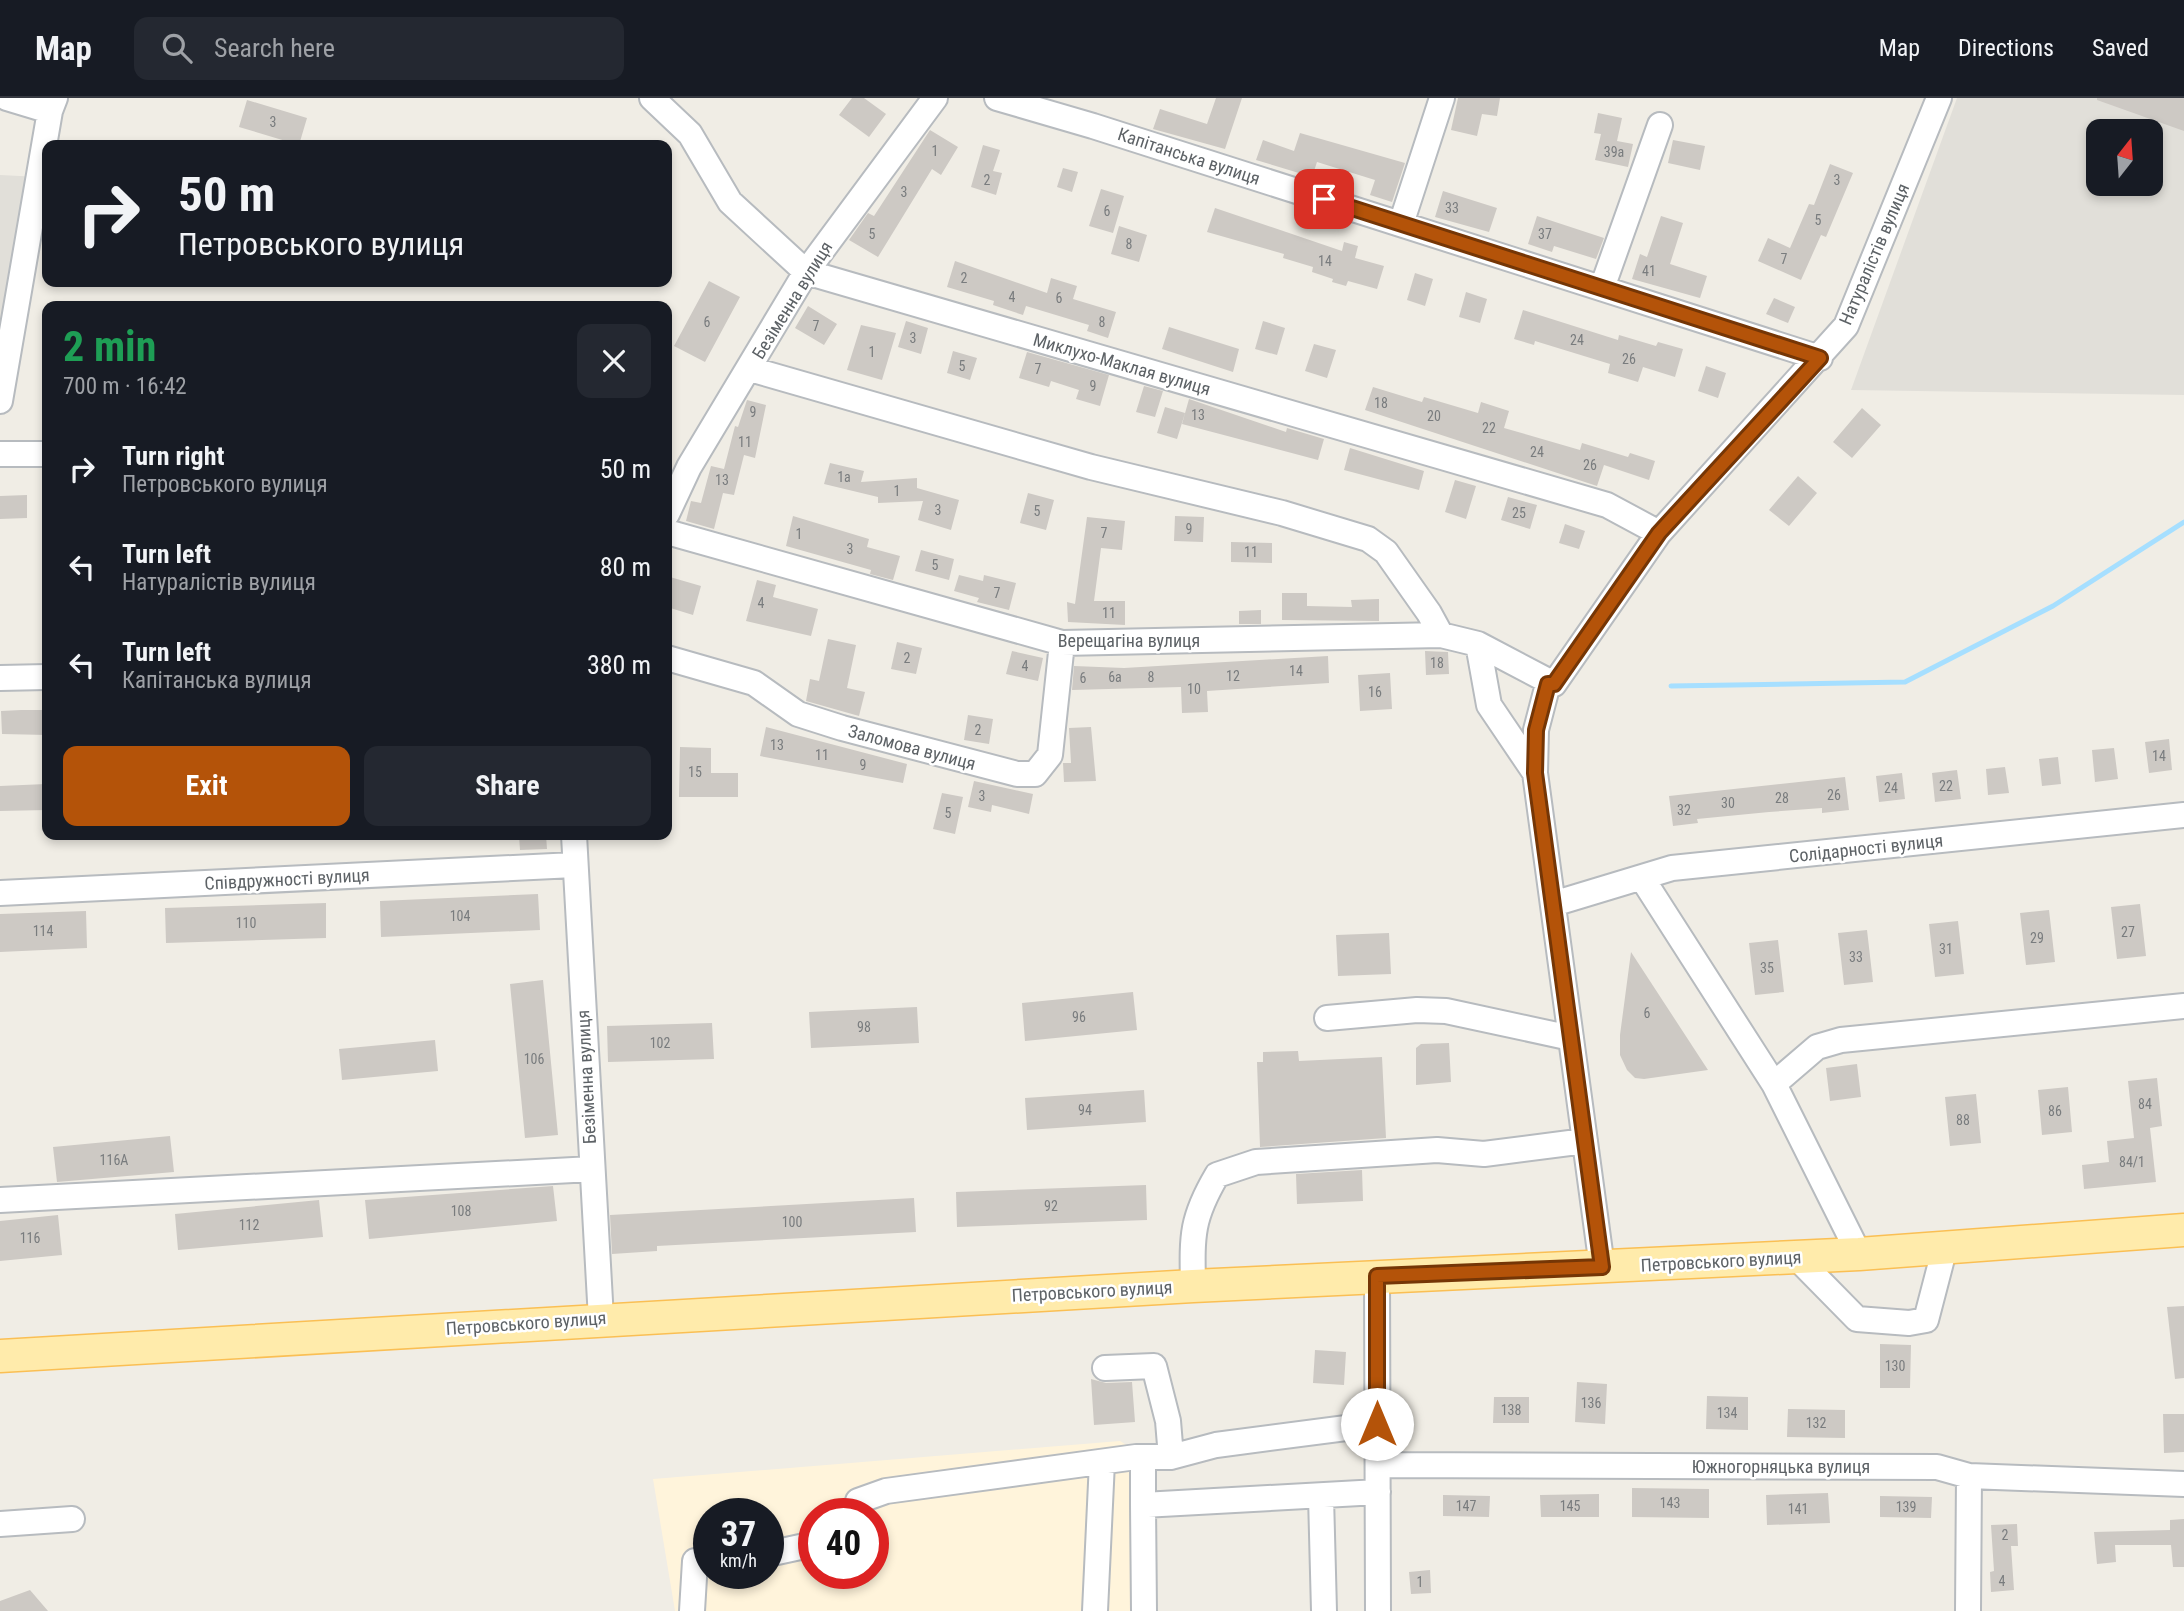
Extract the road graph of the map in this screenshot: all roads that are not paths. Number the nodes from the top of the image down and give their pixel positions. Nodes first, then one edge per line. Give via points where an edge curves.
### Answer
1 (7, 98) edge
2 (652, 98) edge
3 (935, 98) edge
4 (997, 98) edge
5 (1442, 98) edge
6 (1939, 98) edge
7 (52, 104) edge
8 (1660, 125) dead end
9 (46, 140) edge
10 (42, 161) edge
11 (1401, 224) junction
12 (806, 272) junction
13 (1601, 288) junction
14 (1820, 358) junction
15 (750, 369) junction
16 (0, 401) edge
17 (0, 454) edge
18 (42, 454) edge
19 (678, 463) edge
20 (672, 491) edge
21 (672, 533) edge
22 (1659, 533) junction
23 (1441, 635) junction
24 (1062, 643) junction
25 (1478, 644) junction
26 (672, 659) edge
27 (42, 677) edge
28 (0, 678) edge
29 (1554, 684) junction
30 (1535, 773) junction
31 (2184, 815) edge
32 (574, 840) edge
33 (574, 865) junction
34 (1642, 878) junction
35 (0, 893) edge
36 (1553, 904) junction
37 (2184, 1006) edge
38 (1327, 1018) dead end
39 (1571, 1038) junction
40 (1774, 1084) junction
41 (1585, 1141) junction
42 (592, 1169) junction
43 (0, 1199) edge
44 (2184, 1230) edge
45 (1945, 1247) junction
46 (1859, 1254) junction
47 (1796, 1257) junction
48 (1602, 1267) junction
49 (1377, 1276) junction
50 (1193, 1286) junction
51 (601, 1319) junction
52 (0, 1356) edge
53 (1105, 1368) dead end
54 (1377, 1424) junction
55 (1143, 1457) junction
56 (1171, 1457) junction
57 (1102, 1462) junction
58 (1378, 1465) junction
59 (1969, 1476) junction
60 (2184, 1484) edge
61 (1378, 1492) junction
62 (1321, 1496) junction
63 (866, 1498) edge
64 (1143, 1505) junction
65 (72, 1519) dead end
66 (0, 1524) edge
67 (693, 1589) edge
68 (692, 1611) edge
69 (1095, 1611) edge
70 (1144, 1611) edge
71 (1324, 1611) edge
72 (1378, 1611) edge
73 (1968, 1611) edge

1 - 7 street
2 - 12 street, Миклухо-Маклая вулиця via 690,134 730,202
3 - 12 street, Безіменна вулиця
4 - 11 street, Капітанська вулиця
5 - 11 street
6 - 14 street, Натуралістів вулиця via 1846,326
7 - 9 street
8 - 13 street
10 - 16 street
11 - 13 street, Капітанська вулиця
12 - 15 street, Безіменна вулиця
12 - 22 street, Миклухо-Маклая вулиця via 1606,505
13 - 14 street, Капітанська вулиця
14 - 22 street, Натуралістів вулиця
15 - 19 street, Безіменна вулиця
15 - 23 street via 1091,467 1282,513 1368,539 1386,552
17 - 18 street
19 - 20 street, Безіменна вулиця
21 - 24 street, Верещагіна вулиця
22 - 29 street, Натуралістів вулиця
23 - 24 street, Верещагіна вулиця
23 - 25 street, Верещагіна вулиця
24 - 26 street, Заломова вулиця via 1050,755 1035,774 1017,774 842,728 798,714 754,683
25 - 29 street, Верещагіна вулиця
25 - 30 street via 1489,705
27 - 28 street
29 - 30 street, Натуралістів вулиця via 1548,684 1536,730
30 - 36 street, Натуралістів вулиця
31 - 34 street, Солідарності вулиця via 1672,868
32 - 33 street, Безіменна вулиця
33 - 35 street, Співдружності вулиця
33 - 42 street, Безіменна вулиця
34 - 36 street, Солідарності вулиця
34 - 40 street
36 - 39 street, Натуралістів вулиця
37 - 40 street via 1841,1040 1817,1048
38 - 39 street via 1446,1011
39 - 41 street, Натуралістів вулиця
40 - 46 street
41 - 48 street, Натуралістів вулиця
41 - 50 street via 1484,1153 1437,1150 1256,1162 1217,1175 1198,1207 1192,1244
42 - 43 street
42 - 51 street, Безіменна вулиця
44 - 45 main road, Петровського вулиця
45 - 46 main road, Петровського вулиця
45 - 47 street via 1926,1320 1909,1323 1857,1319
46 - 47 main road, Петровського вулиця
47 - 48 main road, Петровського вулиця
48 - 49 main road, Петровського вулиця
49 - 50 main road, Петровського вулиця
49 - 54 street
50 - 51 main road, Петровського вулиця
51 - 52 main road, Петровського вулиця
53 - 56 street via 1154,1366 1168,1421
54 - 56 street via 1216,1445
54 - 58 street
55 - 56 street
55 - 57 street
55 - 64 street
57 - 63 street via 886,1491
57 - 69 street
58 - 59 street, Южногорняцька вулиця via 1937,1467
58 - 61 street
59 - 60 street, Южногорняцька вулиця
59 - 73 street
61 - 62 street
61 - 72 street
62 - 64 street
62 - 71 street
64 - 70 street
65 - 66 street
67 - 68 street

